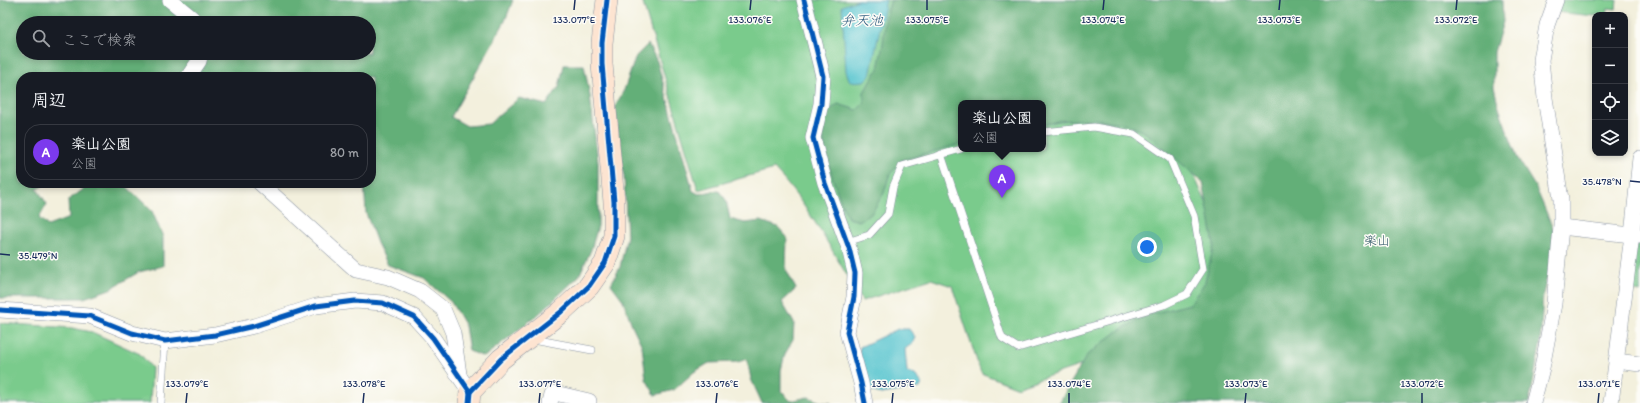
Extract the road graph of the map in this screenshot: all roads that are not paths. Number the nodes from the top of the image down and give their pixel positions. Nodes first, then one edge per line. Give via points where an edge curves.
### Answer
1 (170, 0) edge
2 (607, 0) edge
3 (804, 0) edge
4 (1556, 0) edge
5 (190, 16) edge
6 (199, 60) edge
7 (191, 72) edge
8 (1046, 132) edge
9 (958, 150) edge
10 (941, 154) junction
11 (1640, 158) edge
12 (266, 188) edge
13 (1562, 227) junction
14 (1636, 236) edge
15 (847, 242) junction
16 (0, 310) edge
17 (528, 338) junction
18 (165, 341) junction
19 (592, 350) dead end
20 (1616, 361) junction
21 (1640, 364) edge
22 (466, 391) edge
23 (589, 401) dead end
24 (161, 403) edge
25 (550, 403) edge
26 (865, 403) edge
27 (1533, 403) edge
28 (1611, 403) edge

1 - 5 street
2 - 17 street via 602,64 614,202 614,236 605,263 589,286
3 - 15 street via 823,76 821,104 813,138 825,183
4 - 13 street via 1547,25 1541,60 1561,199
6 - 7 street
8 - 10 lane via 1094,127 1134,134 1170,159 1194,216 1203,269 1187,294 1164,305 1018,348 1002,338
9 - 10 lane
10 - 15 lane via 902,166 893,187 888,214 869,235
11 - 14 street
12 - 22 street via 356,270 388,277 420,291 443,308 453,333
13 - 14 street
13 - 27 street via 1554,304
14 - 20 street
15 - 26 street via 855,273 854,297 847,332
16 - 18 street via 90,316 132,333
17 - 19 lane
17 - 22 street
18 - 22 street via 254,326 316,306 355,301 383,304 414,317 433,338
18 - 24 lane
20 - 21 street
20 - 28 street
23 - 25 street via 555,393

